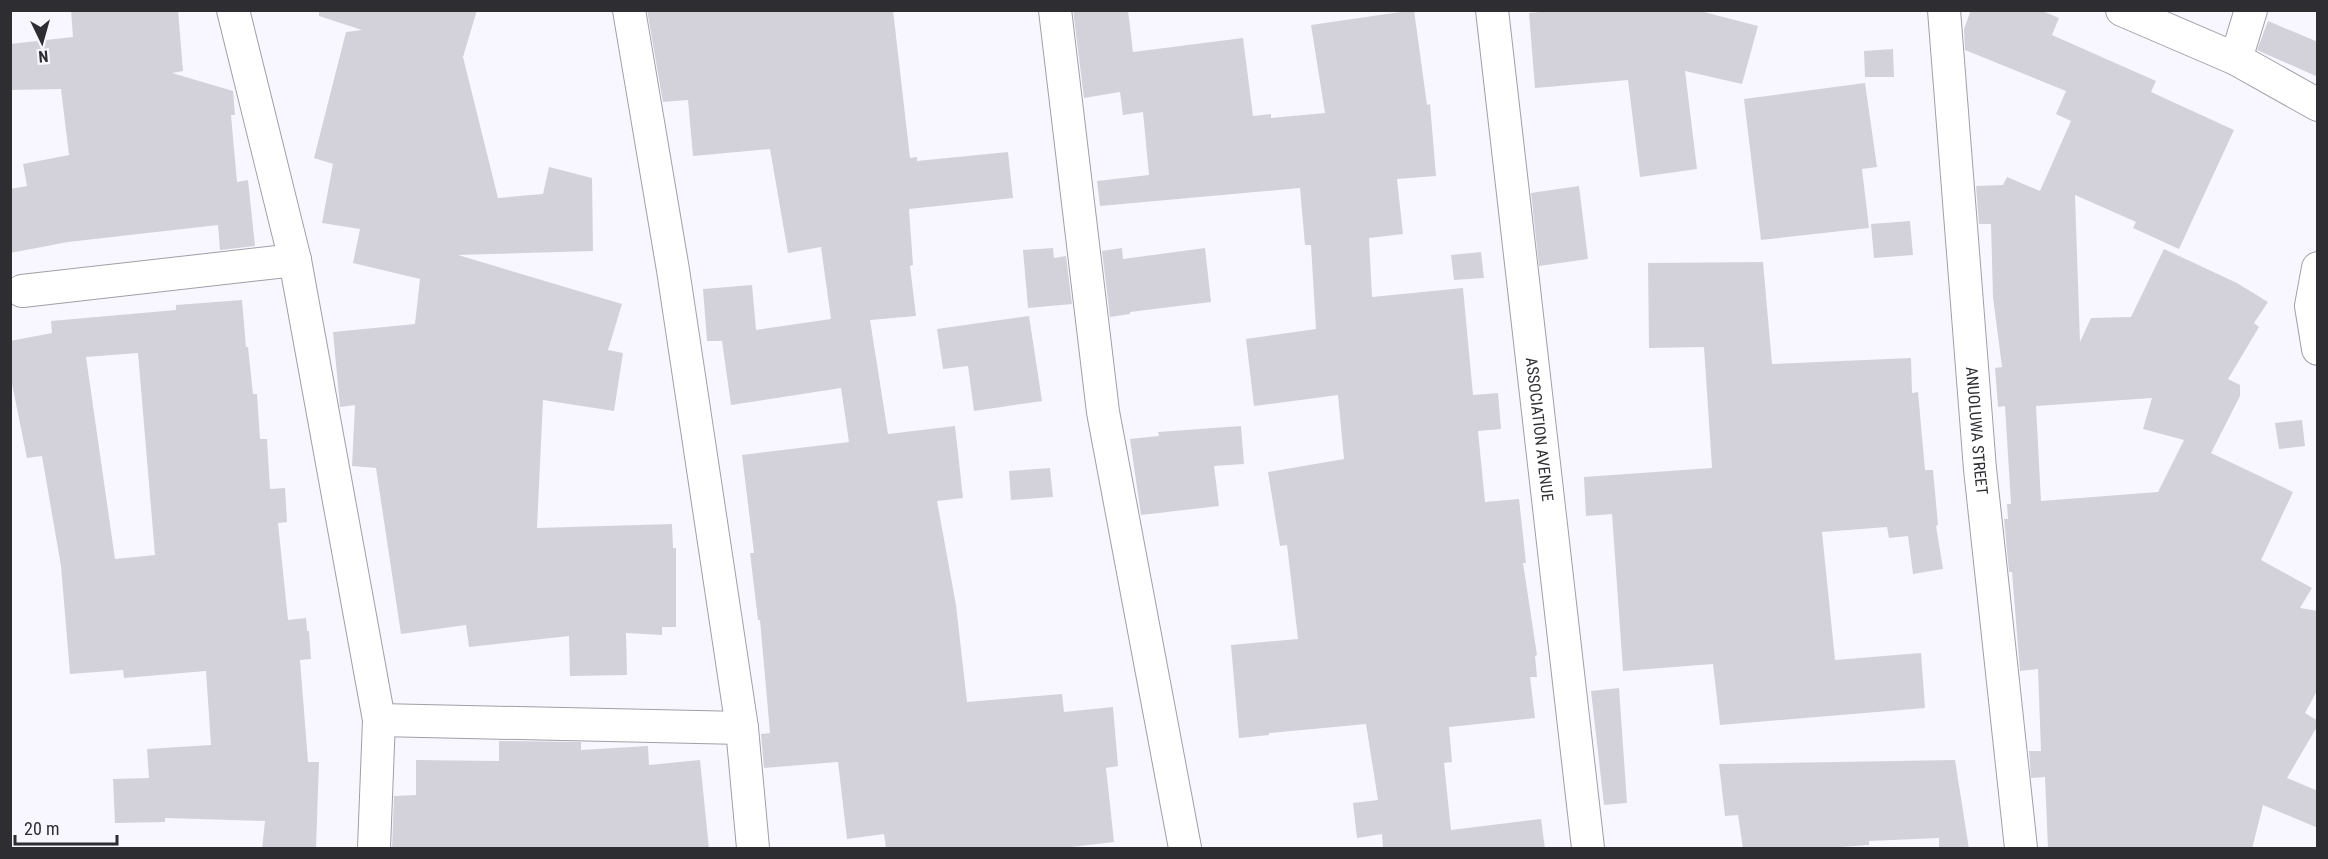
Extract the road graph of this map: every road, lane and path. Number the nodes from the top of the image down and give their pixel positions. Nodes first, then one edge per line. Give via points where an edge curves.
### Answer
1 (233, 10) edge
2 (629, 10) edge
3 (1055, 10) edge
4 (1492, 10) edge
5 (1944, 10) edge
6 (2122, 10) edge
7 (2251, 10) edge
8 (2236, 59) junction
9 (2318, 105) edge
10 (295, 260) junction
11 (2318, 268) edge
12 (22, 291) dead end
13 (2318, 349) edge
14 (379, 720) junction
15 (742, 728) junction
16 (374, 849) edge
17 (753, 849) edge
18 (1185, 849) edge
19 (1588, 849) edge
20 (2021, 849) edge

1 - 10 street
2 - 15 street via 673,270
3 - 18 street via 1102,412
4 - 19 street, ASSOCIATION AVENUE
5 - 20 street, ANUOLUWA STREET via 1980,469
6 - 8 street
7 - 8 street
8 - 9 street
10 - 12 street
10 - 14 street
11 - 13 street via 2311,306
14 - 15 street
14 - 16 street
15 - 17 street

